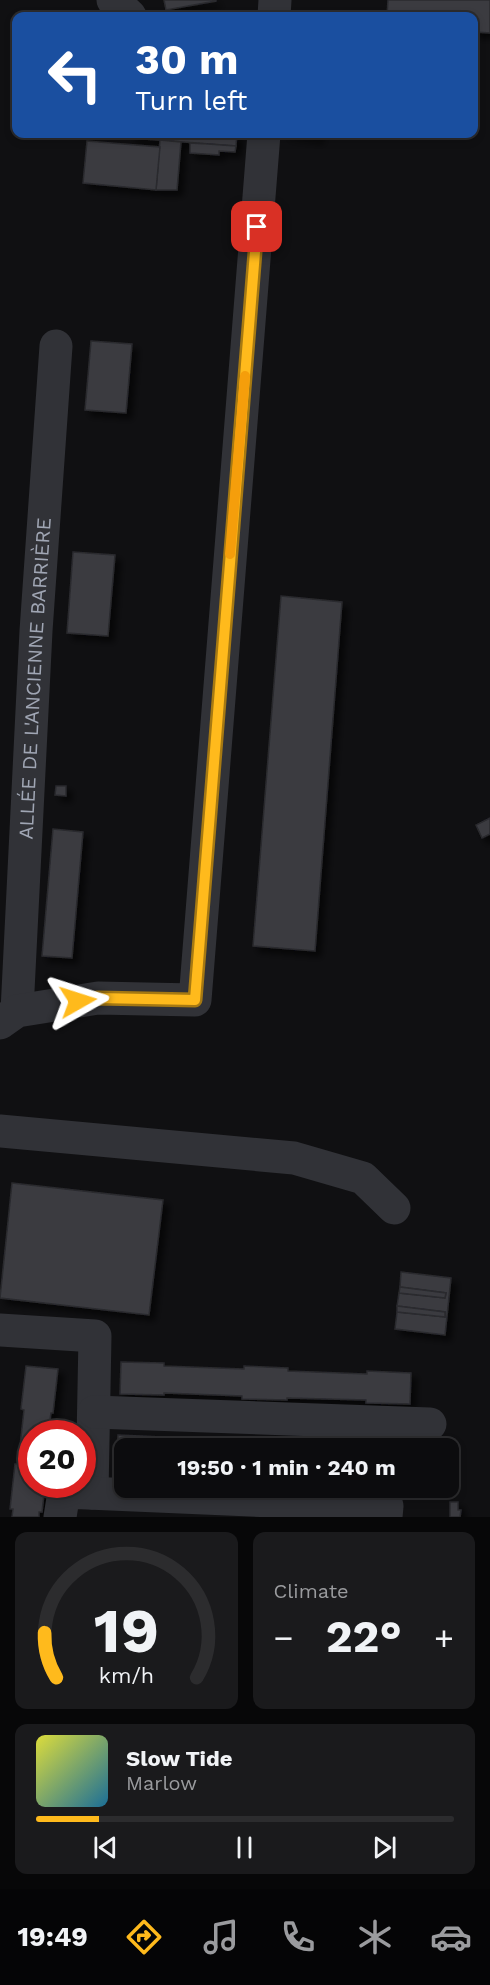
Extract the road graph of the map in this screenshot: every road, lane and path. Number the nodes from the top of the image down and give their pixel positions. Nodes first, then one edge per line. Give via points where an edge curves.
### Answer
1 (113, 0) edge
2 (126, 12) edge
3 (264, 138) edge
4 (56, 346) dead end
5 (9, 1017) edge
6 (0, 1131) edge
7 (394, 1208) dead end
8 (0, 1330) edge
9 (94, 1412) junction
10 (94, 1420) edge
11 (430, 1424) dead end
12 (96, 1494) edge
13 (63, 1498) edge
14 (160, 1506) edge
15 (255, 1508) edge
16 (60, 1517) edge
17 (386, 1517) edge

1 - 2 lane
3 - 5 lane, ALLÉE DE L'ANCIENNE BARRIÈRE via 195,1000 98,998
4 - 5 lane, ALLÉE DE L'ANCIENNE BARRIÈRE
6 - 7 lane via 294,1158 363,1178
8 - 9 lane via 95,1336
9 - 10 lane
9 - 11 lane
12 - 14 lane
13 - 16 lane
14 - 15 lane
15 - 17 lane via 387,1506

